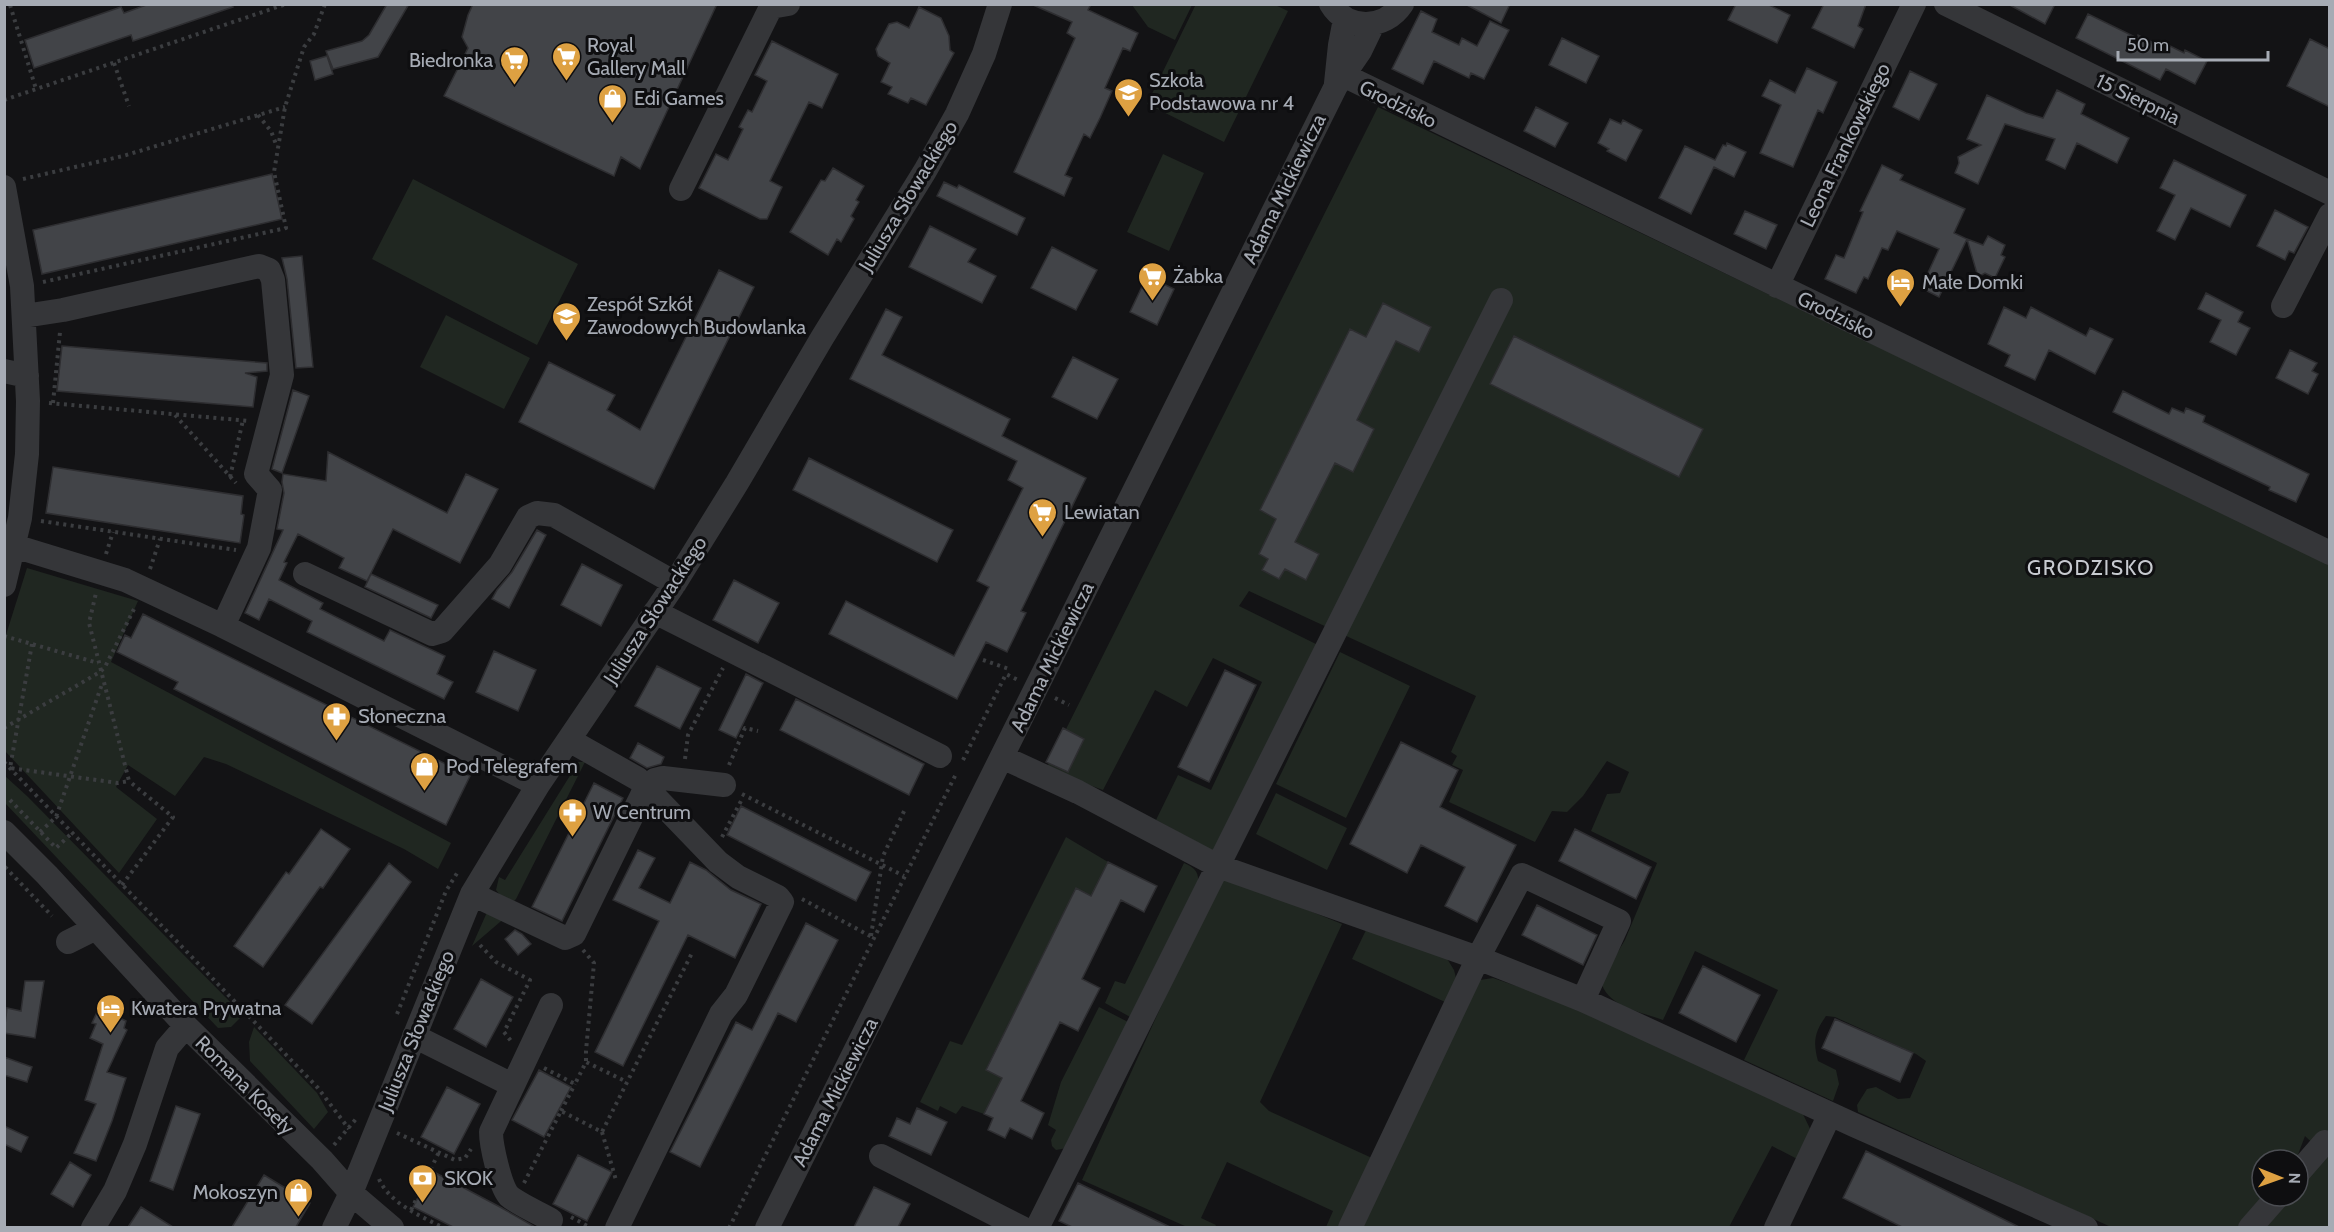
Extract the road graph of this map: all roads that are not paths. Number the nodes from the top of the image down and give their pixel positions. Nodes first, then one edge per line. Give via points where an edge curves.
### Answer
1 (1000, 4) edge
2 (1402, 4) edge
3 (1914, 4) edge
4 (1946, 4) edge
5 (780, 6) edge
6 (1338, 11) edge
7 (1373, 24) junction
8 (1340, 80) junction
9 (4, 187) edge
10 (681, 189) dead end
11 (2330, 193) edge
12 (2330, 215) edge
13 (8, 216) edge
14 (1777, 286) junction
15 (1501, 300) dead end
16 (2283, 306) dead end
17 (24, 316) junction
18 (16, 374) edge
19 (14, 546) junction
20 (2330, 554) edge
21 (305, 574) dead end
22 (675, 583) junction
23 (4, 585) edge
24 (656, 612) junction
25 (223, 626) junction
26 (568, 740) junction
27 (940, 756) dead end
28 (1002, 757) junction
29 (538, 784) junction
30 (646, 787) junction
31 (734, 790) road end
32 (4, 832) edge
33 (1218, 866) junction
34 (472, 894) junction
35 (96, 928) junction
36 (71, 941) road end
37 (1478, 958) junction
38 (1583, 1000) junction
39 (551, 1005) dead end
40 (186, 1026) junction
41 (414, 1036) junction
42 (512, 1084) junction
43 (1830, 1114) junction
44 (2325, 1142) dead end
45 (881, 1156) dead end
46 (2310, 1159) edge
47 (351, 1193) junction
48 (2267, 1208) edge
49 (551, 1220) dead end
50 (93, 1227) edge
51 (334, 1227) edge
52 (392, 1227) edge
53 (617, 1227) edge
54 (767, 1227) edge
55 (1022, 1227) edge
56 (1037, 1227) edge
57 (1350, 1227) edge
58 (1776, 1227) edge
59 (2086, 1227) edge
60 (2250, 1227) edge

1 - 22 street, Juliusza Słowackiego via 984,54 957,114
2 - 7 street via 1392,15
3 - 14 street, Leona Frankowskiego
4 - 11 street, 15 Sierpnia
5 - 10 street
6 - 7 street via 1362,24
6 - 8 street, Adama Mickiewicza
7 - 8 street, Adama Mickiewicza
8 - 14 street, Grodzisko
8 - 28 street, Adama Mickiewicza
9 - 13 street
12 - 16 street
13 - 17 street
14 - 20 street, Grodzisko
15 - 33 street
17 - 18 street
17 - 25 street via 259,266 269,270 282,375 256,474 270,490 256,553
18 - 19 street via 28,401 27,454
19 - 23 street
19 - 25 street via 125,580
21 - 22 street via 432,634 442,631 500,565 528,517 537,513 554,515
22 - 24 street, Juliusza Słowackiego
24 - 26 street, Juliusza Słowackiego
24 - 27 street
25 - 29 street
26 - 29 street, Juliusza Słowackiego
26 - 30 street via 627,771
28 - 33 street
28 - 54 street, Adama Mickiewicza
29 - 34 street, Juliusza Słowackiego
30 - 31 street via 663,778
30 - 34 street via 570,938
30 - 53 street via 738,877 782,902 736,995 721,1014
32 - 35 street, Romana Koseły
33 - 37 street
33 - 56 street
34 - 41 street, Juliusza Słowackiego
35 - 36 street
35 - 40 street, Romana Koseły
37 - 38 street
37 - 38 street via 1522,875 1619,921
37 - 57 street
38 - 43 street
39 - 42 street
40 - 47 street, Romana Koseły
40 - 50 street via 167,1047 135,1144 115,1191
41 - 42 street
41 - 47 street, Juliusza Słowackiego
42 - 49 street via 491,1132 504,1186 510,1196
43 - 58 street
43 - 59 street
44 - 46 street
45 - 55 street
47 - 51 street, Juliusza Słowackiego
47 - 52 street, Romana Koseły
48 - 60 street

